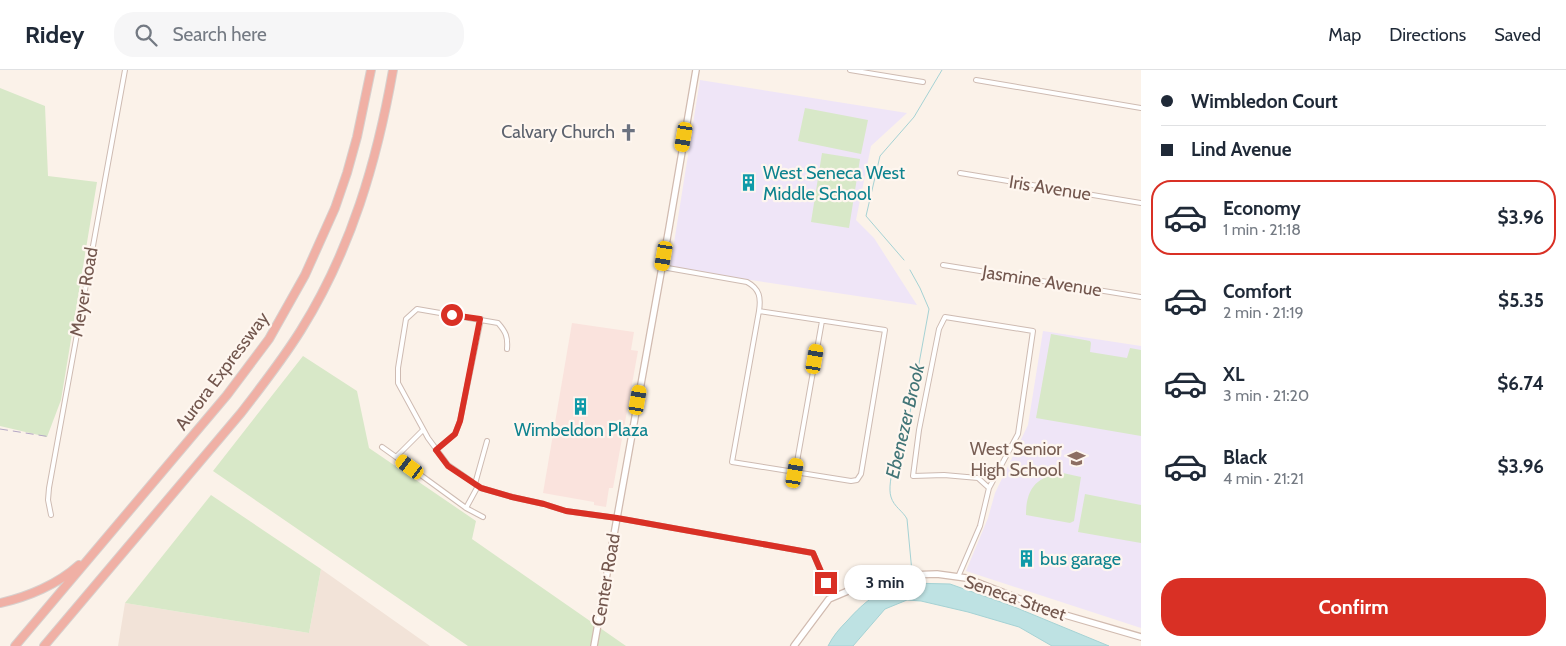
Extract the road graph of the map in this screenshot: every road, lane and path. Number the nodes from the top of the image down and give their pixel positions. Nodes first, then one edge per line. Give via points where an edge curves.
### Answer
1 (125, 70) edge
2 (371, 70) edge
3 (393, 70) edge
4 (696, 70) edge
5 (850, 70) edge
6 (976, 80) dead end
7 (923, 82) dead end
8 (1141, 108) edge
9 (960, 173) dead end
10 (1141, 203) edge
11 (943, 265) dead end
12 (662, 267) junction
13 (1141, 297) edge
14 (759, 311) junction
15 (480, 319) junction
16 (822, 321) junction
17 (507, 348) dead end
18 (423, 430) junction
19 (487, 441) dead end
20 (382, 447) dead end
21 (436, 450) junction
22 (396, 457) junction
23 (795, 473) junction
24 (477, 485) junction
25 (989, 488) junction
26 (466, 508) junction
27 (50, 515) dead end
28 (483, 517) dead end
29 (617, 518) junction
30 (104, 541) junction
31 (958, 577) junction
32 (832, 598) junction
33 (0, 603) edge
34 (1141, 637) edge
35 (15, 646) edge
36 (46, 646) edge
37 (594, 646) edge
38 (794, 646) edge

1 - 27 street, Meyer Road via 49,488
2 - 30 highway, Aurora Expressway via 347,173 321,242 269,339 227,395
3 - 36 highway via 374,162 351,230 320,298 286,354 247,406
4 - 12 main road, Center Road
5 - 7 street
6 - 8 street
9 - 10 street, Iris Avenue
11 - 13 street, Jasmine Avenue
12 - 14 street via 747,282 759,292
12 - 29 main road, Center Road
14 - 16 street
14 - 23 street via 732,462
15 - 17 street via 498,323 504,329 508,337
15 - 18 street via 417,309 406,320 398,383
15 - 21 street via 460,421 455,434
16 - 23 street
16 - 23 street via 885,330 861,474 857,480 846,480
18 - 21 street
18 - 22 street
19 - 24 street
20 - 22 street
21 - 24 street via 448,466
22 - 26 street
24 - 26 street
24 - 29 street via 566,511
25 - 25 street via 978,478 913,476 939,329 945,317 1033,332 1018,434
25 - 31 street via 980,526
26 - 28 street
29 - 32 street via 813,553
29 - 37 main road, Center Road
30 - 33 highway via 57,581 23,597
30 - 35 highway, Aurora Expressway
31 - 32 main road, Seneca Street via 909,575 867,583
31 - 34 main road, Seneca Street via 1048,610
32 - 38 main road, Seneca Street

